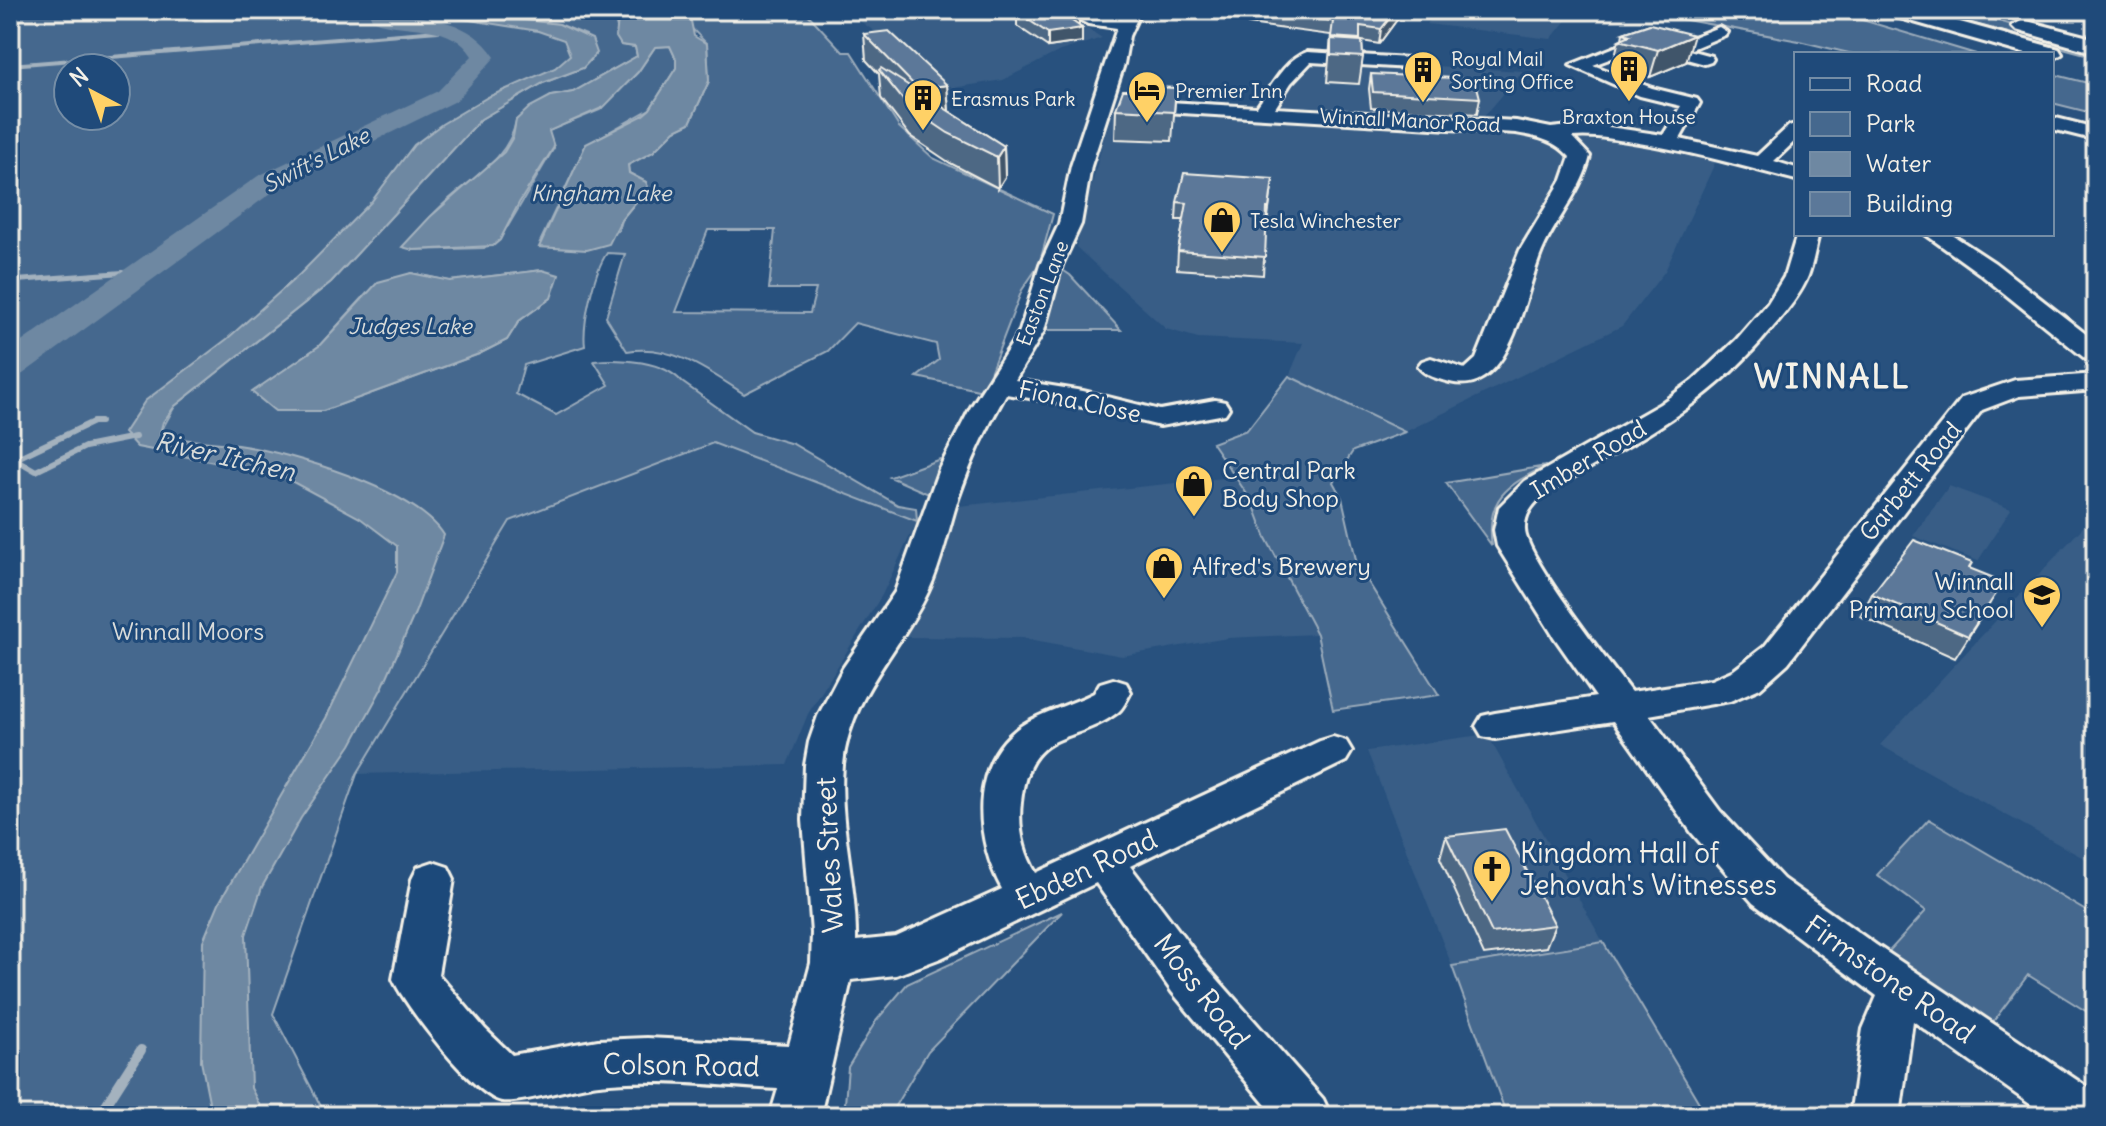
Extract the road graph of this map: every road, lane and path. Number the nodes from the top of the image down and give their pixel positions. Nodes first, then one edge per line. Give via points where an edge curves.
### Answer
1 (1067, 10) edge
2 (1971, 10) edge
3 (1883, 12) edge
4 (1131, 17) edge
5 (1713, 34) dead end
6 (2096, 46) edge
7 (1674, 50) junction
8 (2009, 52) edge
9 (2026, 52) edge
10 (1705, 59) dead end
11 (2055, 60) edge
12 (1426, 64) dead end
13 (2096, 67) edge
14 (1100, 104) junction
15 (1263, 112) junction
16 (2054, 124) edge
17 (1794, 132) edge
18 (1551, 134) junction
19 (2096, 134) edge
20 (1669, 142) junction
21 (1761, 163) junction
22 (1794, 173) edge
23 (1807, 236) edge
24 (1939, 236) edge
25 (2096, 355) edge
26 (1431, 366) dead end
27 (2096, 382) edge
28 (1000, 385) junction
29 (1215, 408) dead end
30 (902, 609) joint
31 (1113, 692) dead end
32 (1623, 707) junction
33 (1495, 726) dead end
34 (1333, 751) dead end
35 (1103, 861) junction
36 (433, 879) dead end
37 (1027, 897) junction
38 (833, 963) junction
39 (1908, 992) junction
40 (807, 1068) junction
41 (795, 1116) edge
42 (1306, 1116) edge
43 (1875, 1116) edge
44 (2088, 1116) edge

1 - 4 street via 1093,21
2 - 6 highway
3 - 8 highway
3 - 9 highway
4 - 14 street, Easton Lane
5 - 7 street
7 - 10 street
7 - 20 street via 1641,42 1578,65 1691,103
11 - 13 highway
12 - 15 street via 1307,57
14 - 15 street, Winnall Manor Road
14 - 28 street, Easton Lane via 1070,224 1051,265 1032,331
15 - 18 street, Winnall Manor Road via 1516,127
16 - 19 street
17 - 21 street
18 - 20 street, Winnall Manor Road via 1589,130
18 - 26 street via 1574,149 1578,164 1526,263 1486,364 1476,373 1455,377
20 - 21 street, Winnall Manor Road
21 - 22 street, Winnall Manor Road
23 - 32 street, Imber Road via 1796,277 1777,307 1701,387 1558,472 1514,507 1509,530 1522,564
24 - 25 street
27 - 32 street, Garbett Road via 2015,388 1972,404 1776,655 1747,679 1717,692
28 - 29 street, Fiona Close via 1083,399 1159,424
28 - 30 street, Easton Lane via 954,469 926,558
30 - 38 street, Wales Street via 861,668 828,742 823,820
31 - 37 street via 1107,702 1033,738 1014,756 1000,831
32 - 33 street, Garbett Road
32 - 39 street, Firmstone Road via 1706,822 1768,891
34 - 35 street, Ebden Road
35 - 37 street, Ebden Road
35 - 42 street, Moss Road via 1188,978
36 - 40 street, Colson Road via 415,979 504,1079 598,1062 647,1060
37 - 38 street, Ebden Road via 896,956
38 - 40 street, Wales Street
39 - 43 street via 1886,1029
39 - 44 street, Firmstone Road
40 - 41 street, Wales Street

